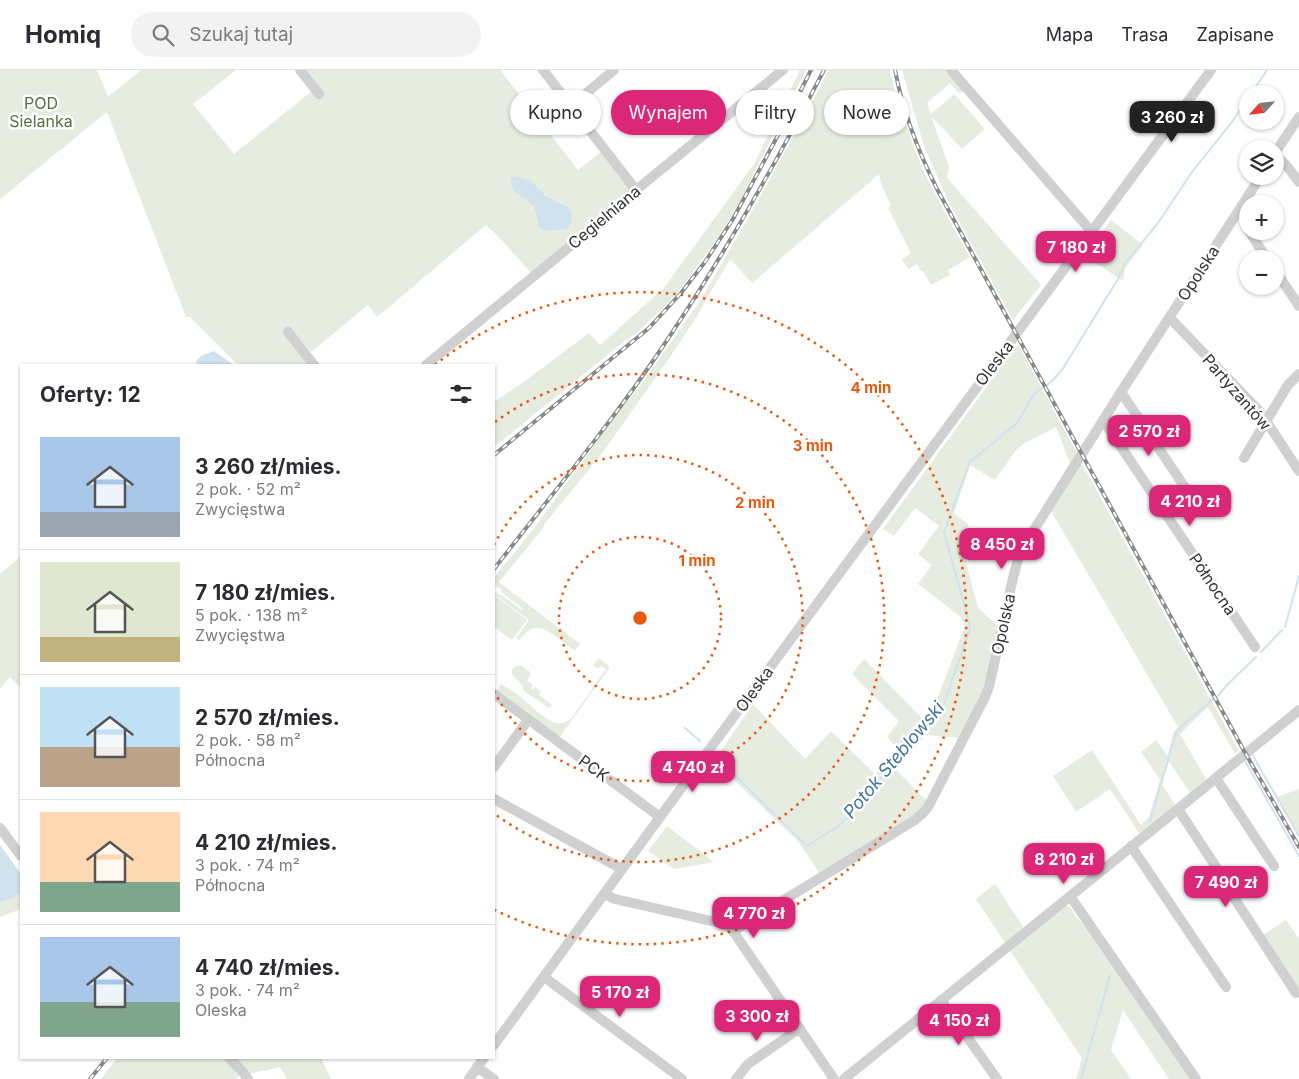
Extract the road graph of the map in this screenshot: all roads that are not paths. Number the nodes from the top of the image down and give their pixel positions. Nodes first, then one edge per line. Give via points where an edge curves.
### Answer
1 (300, 70) edge
2 (544, 70) edge
3 (614, 70) edge
4 (783, 70) edge
5 (951, 70) edge
6 (1210, 70) edge
7 (560, 90) edge
8 (591, 90) edge
9 (319, 94) dead end
10 (1299, 116) edge
11 (594, 135) edge
12 (1284, 140) edge
13 (1284, 163) edge
14 (1299, 182) edge
15 (1255, 185) edge
16 (636, 190) junction
17 (1238, 213) joint
18 (1091, 231) junction
19 (1284, 284) edge
20 (1299, 306) edge
21 (1170, 318) junction
22 (288, 332) dead end
23 (313, 364) edge
24 (427, 364) edge
25 (1299, 374) edge
26 (1121, 392) junction
27 (1104, 420) junction
28 (1266, 421) junction
29 (1244, 458) dead end
30 (1299, 471) edge
31 (1198, 507) dead end
32 (1256, 647) dead end
33 (495, 695) edge
34 (1299, 710) edge
35 (528, 720) junction
36 (495, 766) edge
37 (1216, 778) junction
38 (495, 800) edge
39 (1178, 809) junction
40 (660, 817) junction
41 (0, 828) edge
42 (1131, 846) junction
43 (20, 855) edge
44 (1274, 866) dead end
45 (622, 869) junction
46 (604, 894) junction
47 (1070, 896) junction
48 (733, 931) junction
49 (544, 976) junction
50 (1226, 987) dead end
51 (1296, 993) dead end
52 (941, 1000) junction
53 (800, 1028) junction
54 (495, 1044) edge
55 (230, 1059) edge
56 (483, 1059) edge
57 (478, 1067) junction
58 (248, 1079) edge
59 (469, 1079) edge
60 (494, 1079) edge
61 (682, 1079) edge
62 (736, 1079) edge
63 (834, 1079) edge
64 (844, 1079) edge
65 (997, 1079) edge
66 (1196, 1079) edge

1 - 9 street
2 - 7 street
3 - 8 street
4 - 16 street, Cegielniana
5 - 18 street
6 - 18 street, Oleska
10 - 12 street
11 - 16 street
13 - 14 street
15 - 17 street, Opolska
16 - 24 street, Cegielniana
17 - 21 street, Opolska
18 - 40 street, Oleska
19 - 20 street
21 - 26 street, Opolska
21 - 28 street, Partyzantów
22 - 23 street
25 - 28 street via 1290,381
26 - 27 street, Opolska
26 - 31 street
27 - 32 street, Północna
27 - 48 street, Opolska via 1020,552 989,687 925,811
28 - 29 street
28 - 30 street, Partyzantów
33 - 35 street, PCK
34 - 37 street
35 - 36 street
35 - 40 street, PCK
37 - 39 street
37 - 44 street
38 - 45 street
39 - 42 street
39 - 51 street
40 - 45 street, Oleska
41 - 43 street
42 - 47 street
42 - 50 street
45 - 46 street, Oleska
46 - 48 street via 720,923
46 - 49 street, Oleska
47 - 52 street
47 - 66 street
48 - 53 street
49 - 54 street, Oleska
49 - 61 street
52 - 64 street
52 - 65 street
53 - 62 street via 748,1064
53 - 63 street
55 - 58 street
56 - 57 street
57 - 59 street
57 - 60 street

